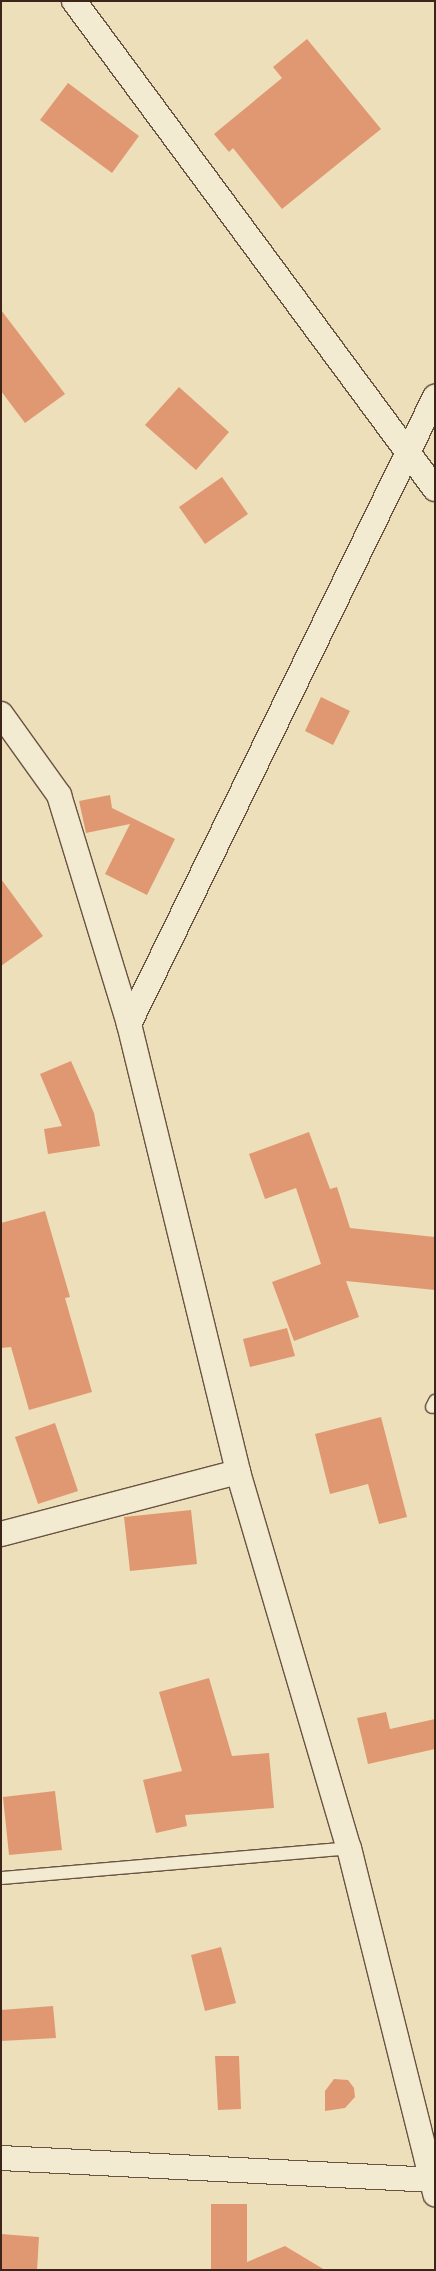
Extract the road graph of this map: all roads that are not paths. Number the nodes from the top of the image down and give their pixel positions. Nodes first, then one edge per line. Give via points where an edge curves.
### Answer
1 (74, 1) edge
2 (435, 397) edge
3 (406, 452) junction
4 (435, 489) edge
5 (1, 714) edge
6 (129, 1024) junction
7 (238, 1472) junction
8 (1, 1534) edge
9 (349, 1848) junction
10 (1, 1878) edge
11 (1, 2158) edge
12 (433, 2184) edge

1 - 3 street
2 - 3 street
3 - 4 street
3 - 6 street
5 - 6 street via 59,796
6 - 7 street
7 - 8 street
7 - 9 street
9 - 10 lane
9 - 12 street
11 - 12 street

